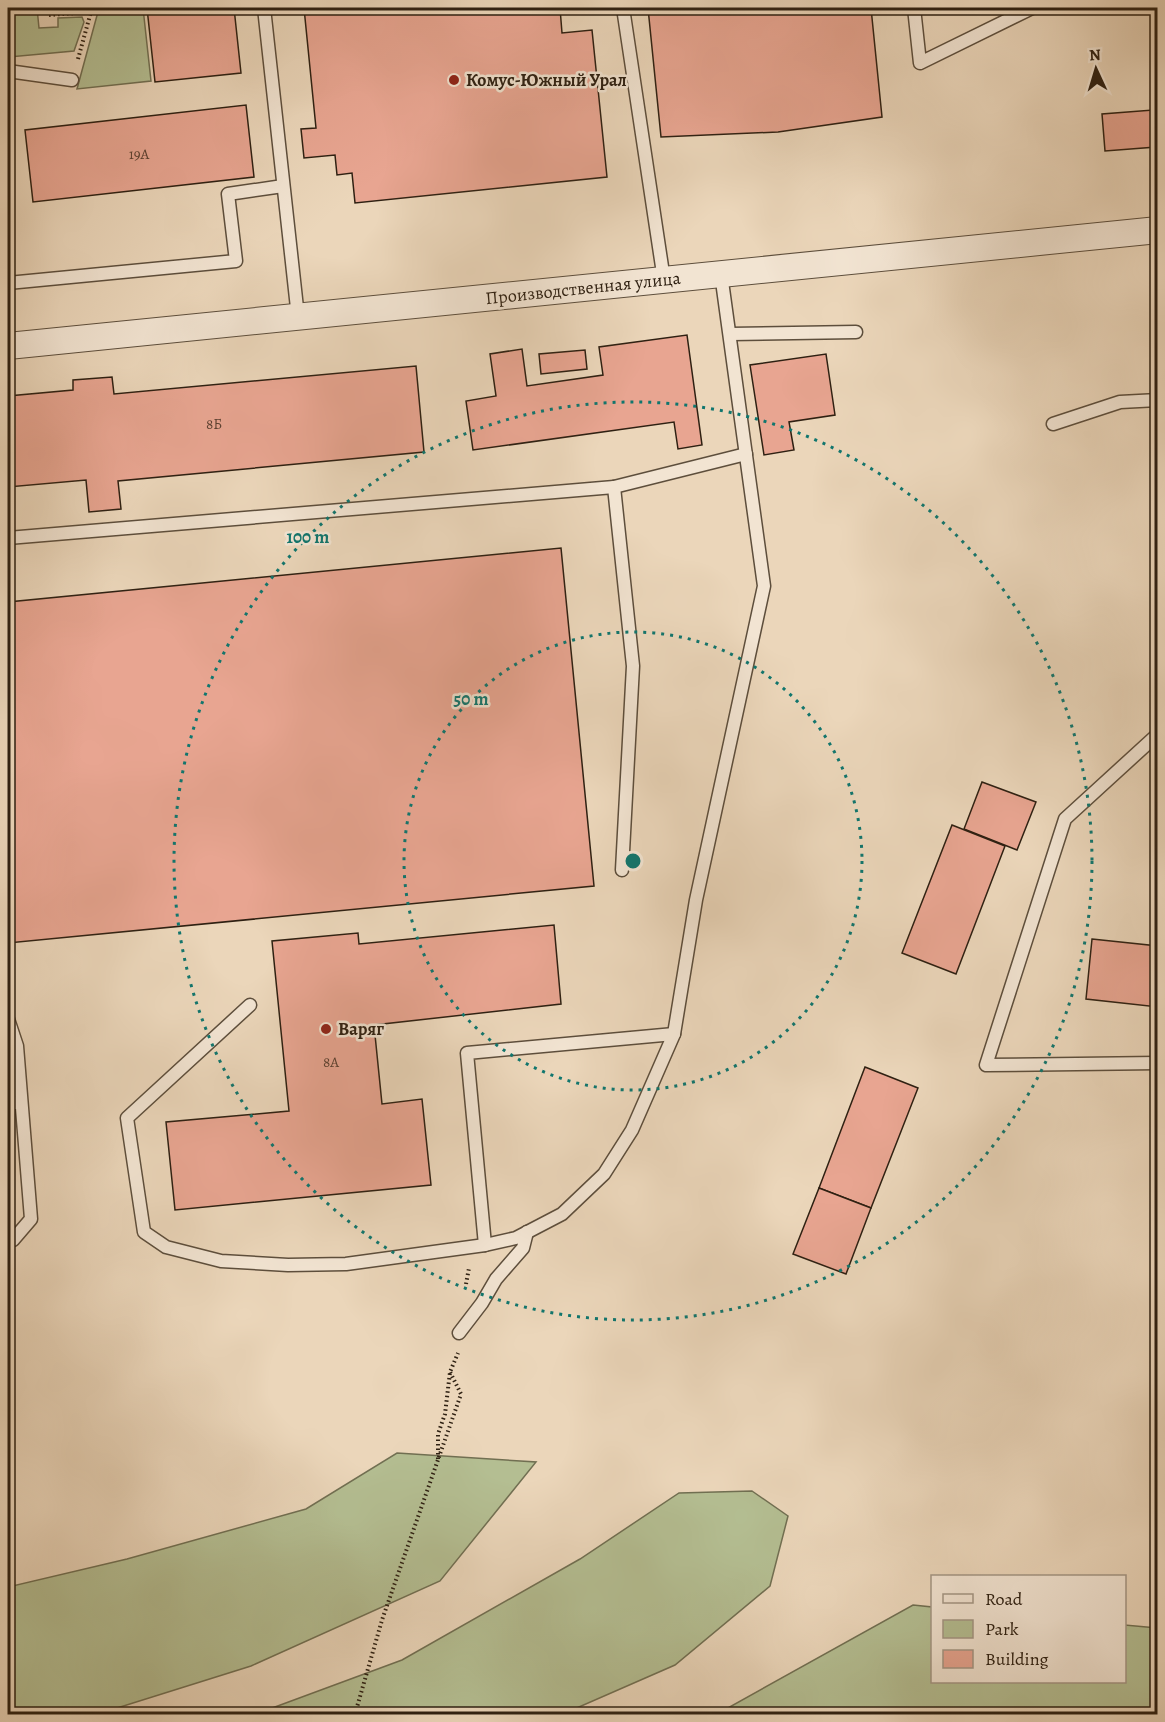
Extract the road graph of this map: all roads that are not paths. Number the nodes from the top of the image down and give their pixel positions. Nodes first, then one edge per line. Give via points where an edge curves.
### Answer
1 (264, 8) edge
2 (623, 8) edge
3 (914, 8) edge
4 (1032, 8) edge
5 (8, 71) edge
6 (72, 80) road end
7 (283, 186) junction
8 (1158, 230) edge
9 (721, 274) junction
10 (664, 280) junction
11 (8, 283) edge
12 (298, 317) junction
13 (856, 332) dead end
14 (730, 334) junction
15 (8, 346) edge
16 (1158, 400) edge
17 (1053, 424) dead end
18 (746, 454) junction
19 (614, 487) junction
20 (8, 538) edge
21 (1158, 734) edge
22 (622, 870) dead end
23 (250, 1005) dead end
24 (8, 1019) edge
25 (674, 1034) junction
26 (1158, 1063) edge
27 (8, 1103) edge
28 (21, 1103) junction
29 (527, 1232) junction
30 (8, 1241) edge
31 (485, 1245) junction
32 (459, 1333) dead end

1 - 7 lane
2 - 10 lane
3 - 4 lane via 920,63
5 - 6 lane
7 - 11 lane via 228,194 236,261
7 - 12 lane
8 - 9 street, Производственная улица
9 - 10 street, Производственная улица
9 - 14 lane
10 - 12 street, Производственная улица
12 - 15 street, Производственная улица
13 - 14 lane
14 - 18 lane
16 - 17 lane via 1120,402
18 - 19 lane
18 - 25 lane via 764,586 696,900
19 - 20 lane
19 - 22 lane via 633,666
21 - 26 lane via 1065,819 986,1065
23 - 31 lane via 127,1118 144,1232 166,1247 221,1261 288,1265 346,1264
24 - 28 lane via 17,1046
25 - 29 lane via 632,1130 603,1174 562,1214
25 - 31 lane via 467,1053
27 - 28 lane
28 - 30 lane via 31,1219
29 - 31 lane
29 - 32 lane via 524,1248

